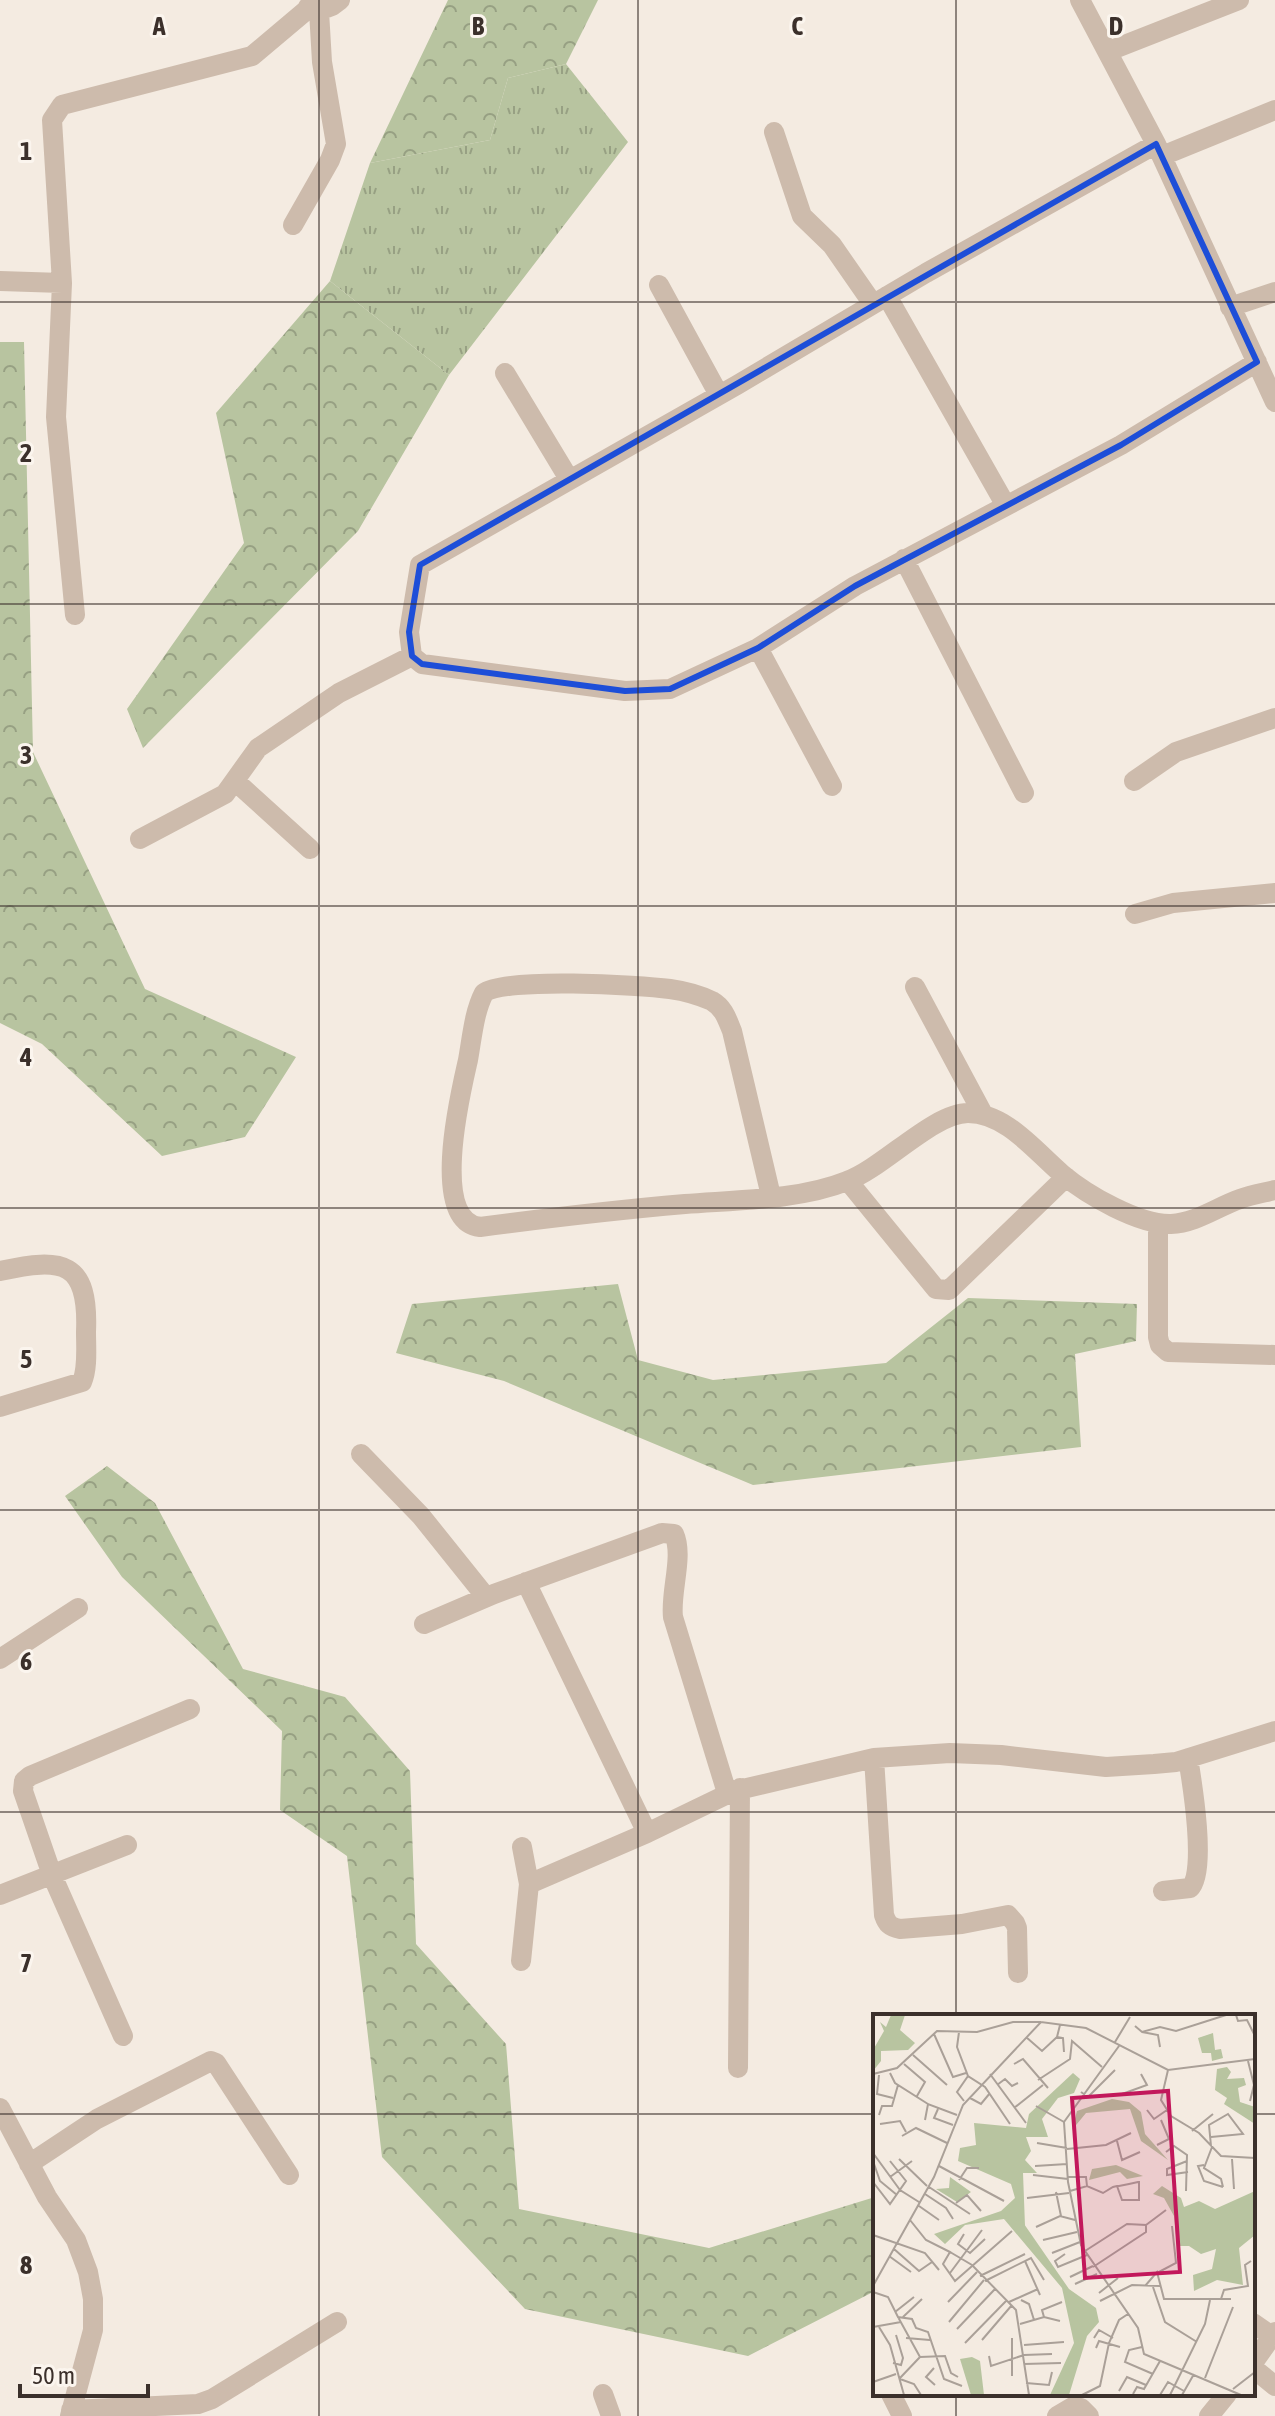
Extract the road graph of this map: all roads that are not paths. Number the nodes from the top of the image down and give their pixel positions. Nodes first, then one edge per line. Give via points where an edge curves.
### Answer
1 (340, 0) edge
2 (1080, 0) edge
3 (1239, 0) edge
4 (311, 7) edge
5 (1109, 51) junction
6 (1275, 110) edge
7 (774, 132) dead end
8 (1159, 150) junction
9 (293, 225) dead end
10 (0, 281) edge
11 (62, 283) junction
12 (659, 285) dead end
13 (1275, 292) edge
14 (880, 300) junction
15 (1230, 307) junction
16 (1257, 362) junction
17 (505, 373) dead end
18 (719, 395) junction
19 (1275, 402) edge
20 (569, 479) junction
21 (1005, 504) junction
22 (904, 559) junction
23 (75, 615) dead end
24 (758, 648) junction
25 (412, 656) junction
26 (1275, 718) edge
27 (235, 781) junction
28 (1134, 781) dead end
29 (832, 786) dead end
30 (1024, 793) dead end
31 (140, 839) dead end
32 (310, 849) dead end
33 (1275, 893) edge
34 (1135, 914) dead end
35 (915, 987) dead end
36 (983, 1114) junction
37 (1066, 1177) junction
38 (848, 1181) junction
39 (1275, 1190) edge
40 (771, 1196) junction
41 (1158, 1223) junction
42 (0, 1271) edge
43 (1275, 1355) edge
44 (0, 1407) edge
45 (361, 1454) dead end
46 (526, 1582) junction
47 (486, 1597) junction
48 (78, 1608) dead end
49 (424, 1624) dead end
50 (0, 1659) edge
51 (190, 1709) dead end
52 (1275, 1731) edge
53 (874, 1758) junction
54 (1188, 1758) junction
55 (734, 1791) junction
56 (647, 1833) junction
57 (127, 1845) dead end
58 (522, 1847) dead end
59 (52, 1875) junction
60 (529, 1884) junction
61 (1163, 1891) dead end
62 (0, 1895) edge
63 (521, 1961) dead end
64 (1018, 1973) dead end
65 (123, 2036) dead end
66 (738, 2068) dead end
67 (0, 2108) edge
68 (29, 2164) junction
69 (289, 2175) dead end
70 (337, 2322) dead end
71 (1255, 2324) edge
72 (1274, 2334) edge
73 (1255, 2363) edge
74 (1255, 2368) edge
75 (1275, 2386) edge
76 (892, 2396) edge
77 (1225, 2396) edge
78 (1085, 2406) edge
79 (71, 2413) edge
80 (902, 2416) edge
81 (1057, 2416) edge
82 (1209, 2416) edge

1 - 4 street
2 - 5 street
3 - 5 street
4 - 9 street via 336,144
4 - 11 street via 252,56 62,105 52,120
5 - 8 street
6 - 8 street
7 - 14 street via 802,216
8 - 14 street
8 - 15 street
10 - 11 street
11 - 23 street via 56,417
12 - 18 street
13 - 15 street
14 - 18 street
14 - 21 street
15 - 16 street
16 - 19 street
16 - 21 street via 1121,445
17 - 20 street
18 - 20 street
20 - 25 street via 420,565 409,632
21 - 22 street
22 - 24 street
22 - 30 street
24 - 25 street via 670,689 650,691 422,664
24 - 29 street
25 - 27 street via 339,693 258,748
26 - 28 street via 1176,752
27 - 31 street via 225,794
27 - 32 street
33 - 34 street via 1173,903
35 - 36 street
36 - 37 street via 998,1120
36 - 38 street via 963,1113 944,1120
37 - 38 street via 943,1291
37 - 41 street via 1098,1198
38 - 40 street
39 - 41 street via 1197,1218
40 - 40 street via 480,1227 467,1224 452,1181 453,1128 484,993 503,986 580,983 670,989 716,1003 732,1031
41 - 43 street via 1160,1345 1168,1352
42 - 44 street via 33,1263 70,1270 86,1297 86,1323 82,1382
45 - 47 street via 421,1516
46 - 47 street
46 - 55 street via 662,1533 674,1534 678,1544 673,1617
46 - 56 street
47 - 49 street
48 - 50 street
51 - 59 street via 24,1781
52 - 54 street
53 - 54 street via 988,1754 1106,1767
53 - 55 street
53 - 64 street via 886,1922 900,1929 1008,1915 1017,1928
54 - 61 street via 1197,1879 1190,1888
55 - 56 street
55 - 66 street
56 - 60 street
57 - 59 street
58 - 60 street
59 - 62 street
59 - 65 street
60 - 63 street
67 - 68 street
68 - 69 street via 97,2119 211,2061
68 - 79 street via 76,2240 93,2299 93,2330
70 - 79 street via 198,2404
71 - 72 street
72 - 73 street
74 - 75 street
76 - 80 street
77 - 82 street
78 - 81 street via 1070,2407

